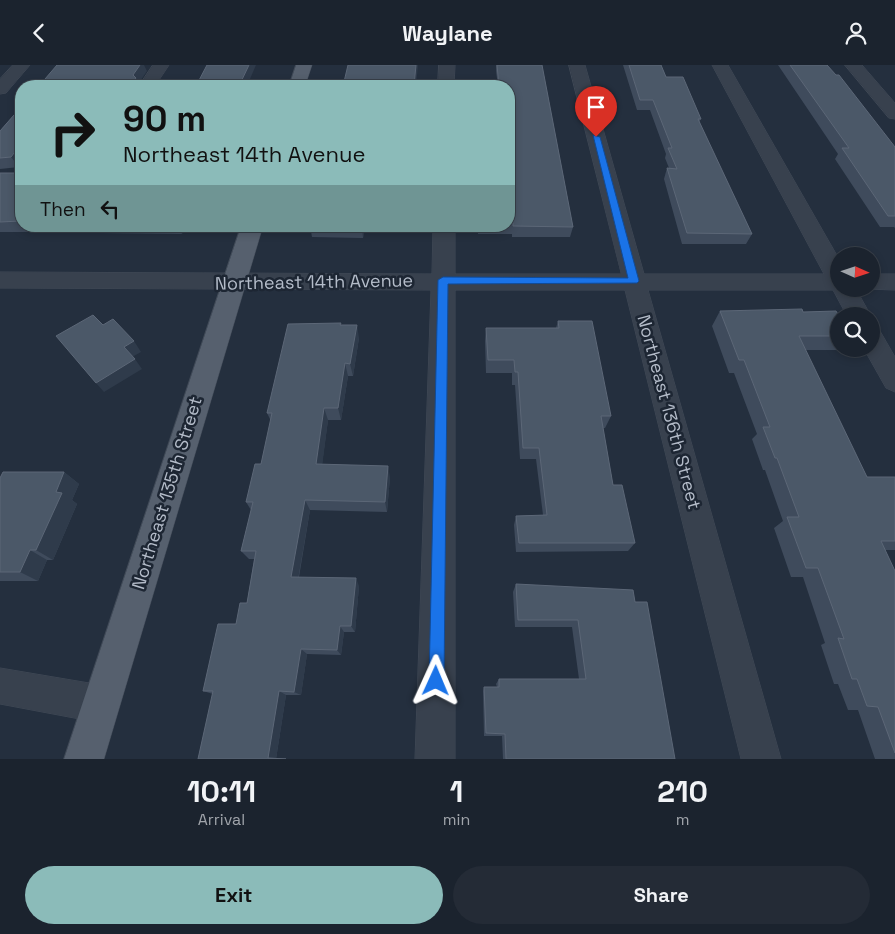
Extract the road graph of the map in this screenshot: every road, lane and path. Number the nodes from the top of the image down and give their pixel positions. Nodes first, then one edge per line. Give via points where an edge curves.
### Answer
1 (22, 65) edge
2 (161, 65) edge
3 (304, 65) edge
4 (447, 65) edge
5 (577, 65) edge
6 (720, 65) edge
7 (853, 65) edge
8 (151, 80) edge
9 (299, 80) edge
10 (446, 80) edge
11 (0, 89) edge
12 (895, 114) edge
13 (250, 232) edge
14 (444, 232) edge
15 (830, 265) edge
16 (0, 280) edge
17 (443, 280) junction
18 (634, 281) junction
19 (830, 281) edge
20 (880, 282) edge
21 (895, 282) edge
22 (234, 283) junction
23 (880, 354) edge
24 (895, 381) edge
25 (0, 686) edge
26 (101, 703) junction
27 (84, 759) edge
28 (435, 759) edge
29 (761, 759) edge

1 - 11 street
2 - 8 street
3 - 9 main road
4 - 10 street
5 - 18 street, Northeast 136th Street
6 - 15 street
7 - 12 street
13 - 22 main road, Northeast 135th Street
14 - 17 street
16 - 22 street, Northeast 14th Avenue
17 - 18 street, Northeast 14th Avenue
17 - 22 street, Northeast 14th Avenue
17 - 28 street
18 - 19 street, Northeast 14th Avenue
18 - 29 street, Northeast 136th Street
20 - 21 street
22 - 26 main road, Northeast 135th Street
23 - 24 street
25 - 26 street
26 - 27 main road, Northeast 135th Street

